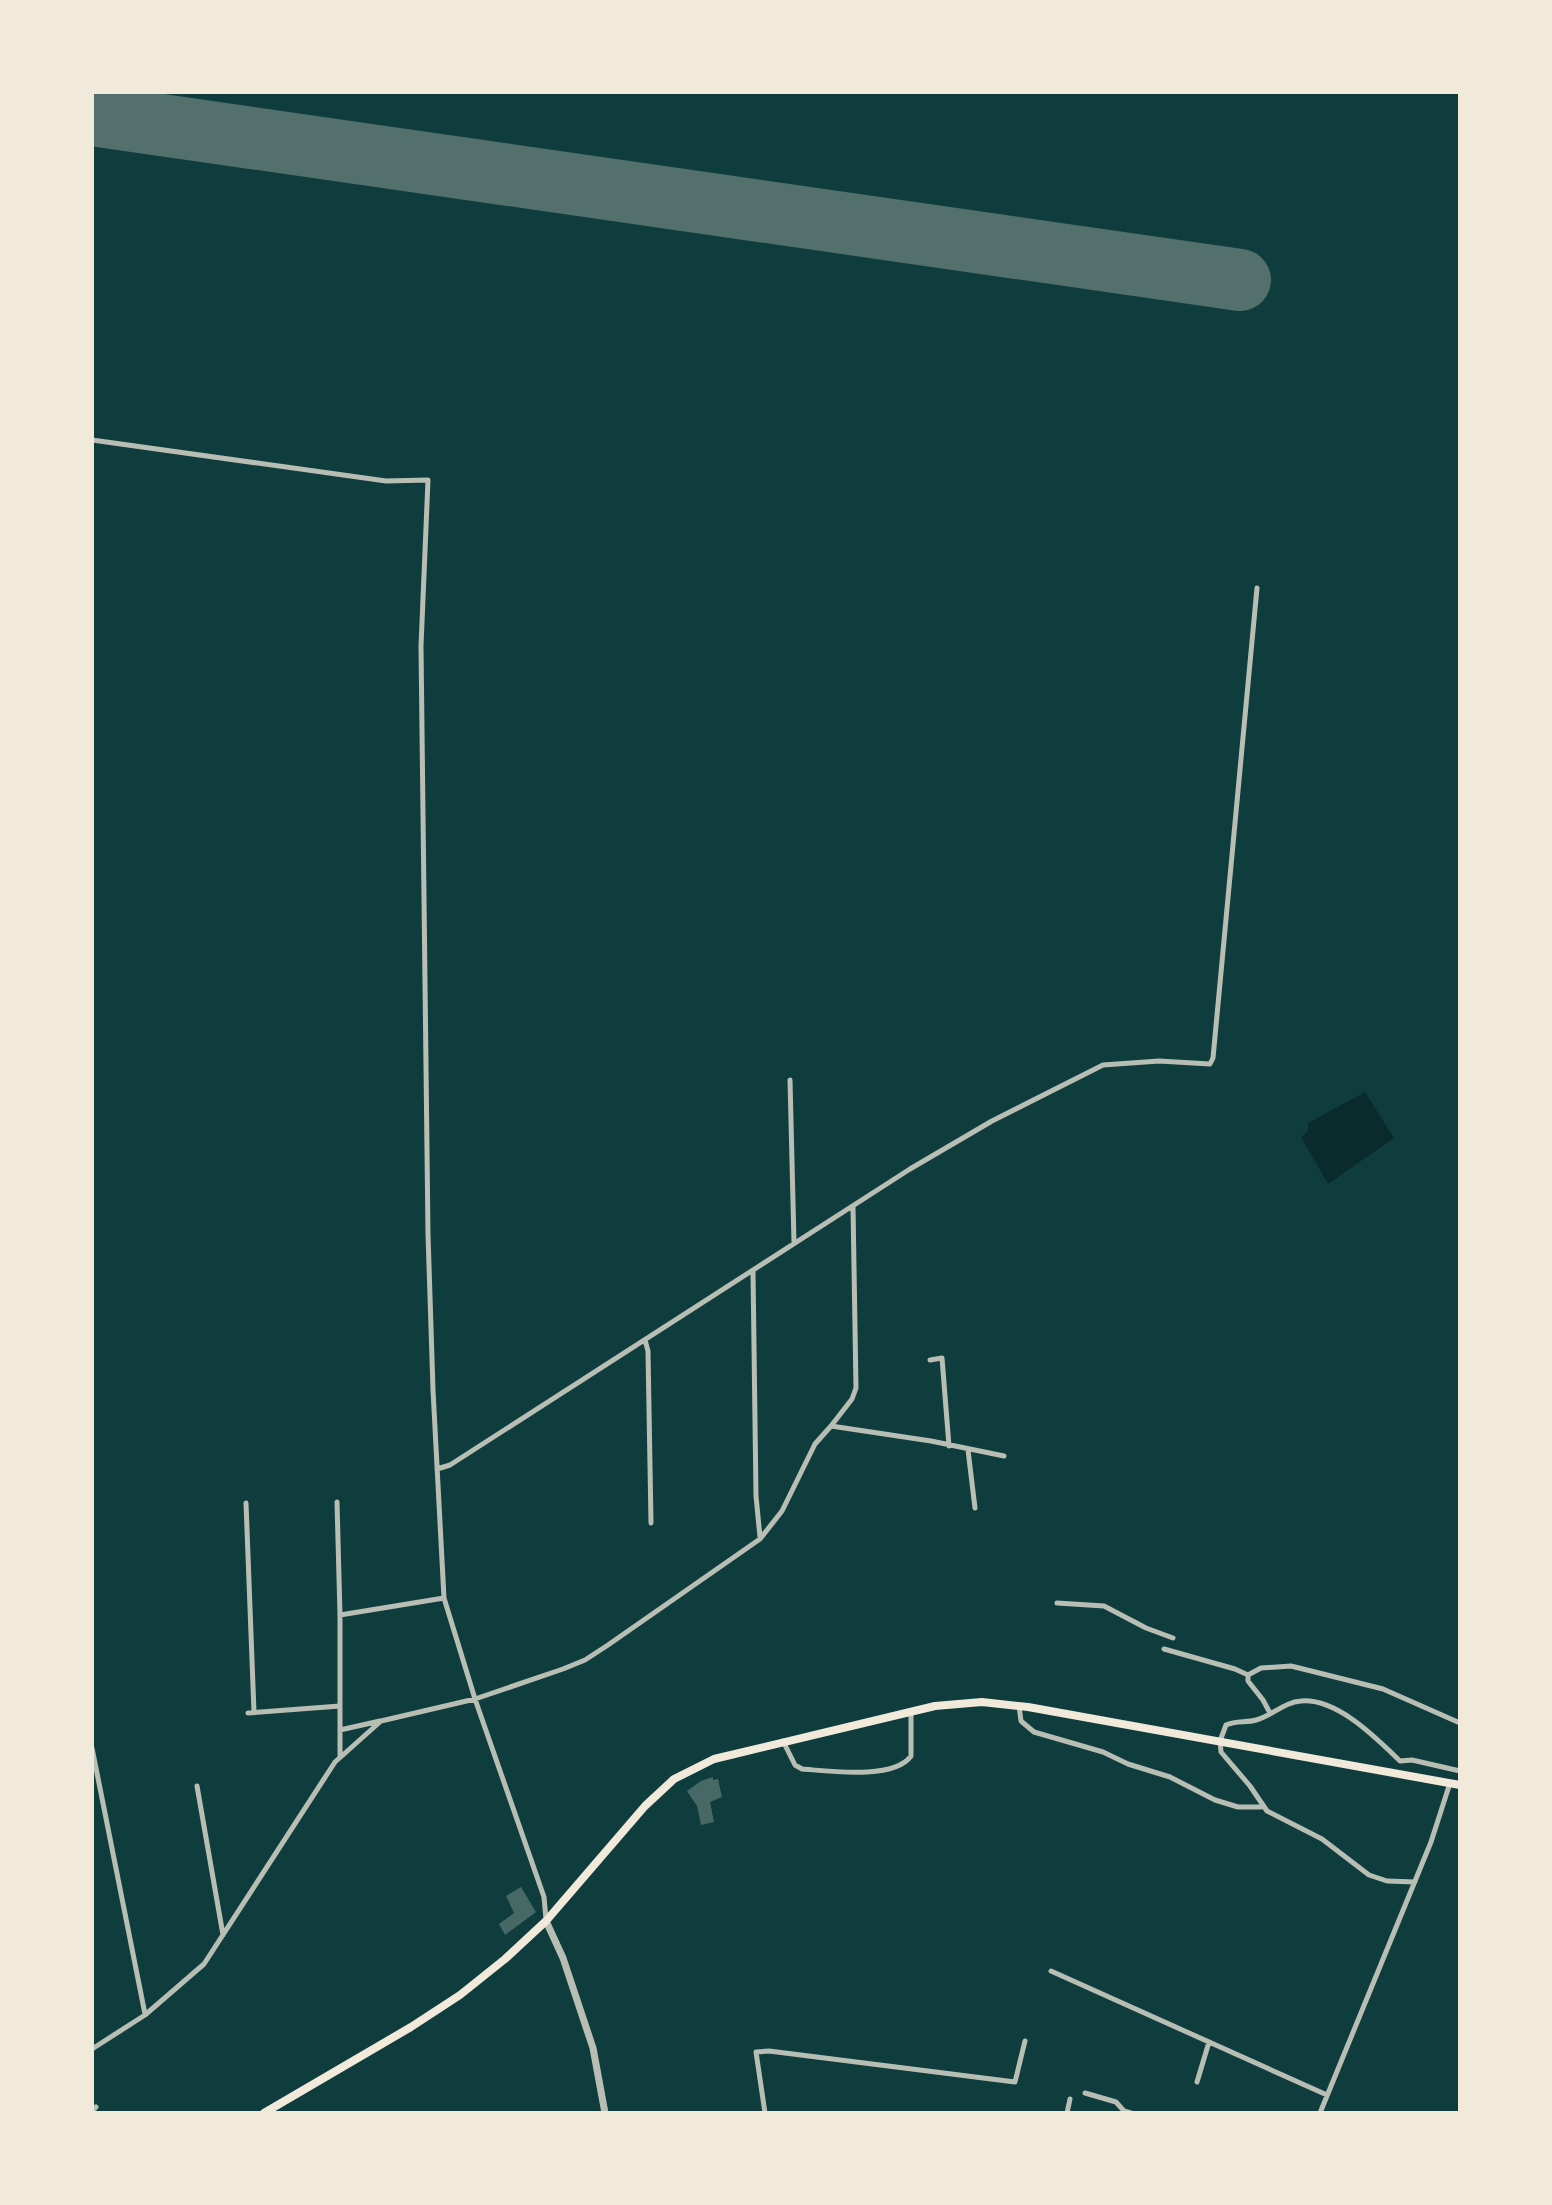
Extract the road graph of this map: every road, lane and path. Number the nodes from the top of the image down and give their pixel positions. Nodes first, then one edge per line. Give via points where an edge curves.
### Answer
1 (92, 440) edge
2 (1257, 588) dead end
3 (790, 1080) dead end
4 (853, 1206) junction
5 (794, 1244) junction
6 (753, 1270) junction
7 (645, 1340) junction
8 (930, 1360) dead end
9 (831, 1426) junction
10 (949, 1446) junction
11 (968, 1450) junction
12 (1004, 1456) dead end
13 (437, 1469) junction
14 (337, 1502) dead end
15 (246, 1503) dead end
16 (975, 1508) dead end
17 (651, 1523) dead end
18 (760, 1539) junction
19 (444, 1598) junction
20 (1057, 1603) dead end
21 (340, 1615) junction
22 (1173, 1638) dead end
23 (1164, 1649) dead end
24 (1248, 1675) junction
25 (475, 1699) junction
26 (1019, 1705) junction
27 (340, 1706) junction
28 (911, 1711) junction
29 (1270, 1713) junction
30 (381, 1721) junction
31 (1460, 1723) edge
32 (340, 1730) junction
33 (783, 1741) junction
34 (1220, 1741) junction
35 (92, 1748) edge
36 (340, 1757) junction
37 (1400, 1761) junction
38 (1460, 1771) edge
39 (1395, 1773) junction
40 (1455, 1784) edge
41 (197, 1786) dead end
42 (1262, 1807) junction
43 (1415, 1882) junction
44 (546, 1921) junction
45 (223, 1936) junction
46 (1051, 1971) dead end
47 (145, 2015) junction
48 (1025, 2041) dead end
49 (1209, 2042) junction
50 (92, 2049) edge
51 (1197, 2082) dead end
52 (1085, 2093) dead end
53 (1327, 2095) junction
54 (1070, 2099) dead end
55 (274, 2110) edge
56 (264, 2113) edge
57 (605, 2113) edge
58 (765, 2113) edge
59 (1067, 2113) edge
60 (1131, 2113) edge
61 (1320, 2113) edge

1 - 13 street via 386,481 428,480 421,646 428,1234
2 - 4 street via 1210,1064 1103,1065 992,1121
3 - 5 street
4 - 5 street
4 - 9 street via 856,1388
5 - 6 street
6 - 7 street
6 - 18 street
7 - 13 street
7 - 17 street
8 - 10 street via 942,1358
9 - 10 street
9 - 18 street
10 - 11 street
11 - 12 street
11 - 16 street
13 - 19 street
14 - 21 street
15 - 27 street via 251,1713
18 - 25 street via 585,1660
19 - 21 street
19 - 25 street
20 - 22 street via 1104,1606
21 - 27 street
23 - 24 street
24 - 29 street
24 - 31 street via 1261,1668 1291,1666 1383,1689
25 - 30 street
25 - 44 street via 544,1897
26 - 28 main road via 957,1703
26 - 34 main road
26 - 42 street via 1021,1721 1034,1732 1170,1777 1215,1800
27 - 32 street
28 - 33 main road
28 - 33 street via 911,1756 896,1768 802,1769
29 - 34 street via 1226,1725
29 - 37 street via 1290,1703 1314,1702 1362,1726
30 - 32 street
30 - 36 street
32 - 36 street
33 - 44 main road via 714,1759 674,1779
34 - 39 main road
34 - 42 street via 1224,1756
35 - 47 street
36 - 45 street
37 - 38 street
37 - 39 street
39 - 40 main road
40 - 43 street
41 - 45 street
42 - 43 street via 1322,1839 1369,1875
43 - 53 street
44 - 55 main road via 460,1995
44 - 57 street via 589,2033
45 - 47 street via 204,1964
46 - 49 street
47 - 50 street
48 - 58 street via 1015,2082 756,2052
49 - 51 street
49 - 53 street
52 - 60 street via 1116,2102
53 - 61 street
54 - 59 street
55 - 56 main road

